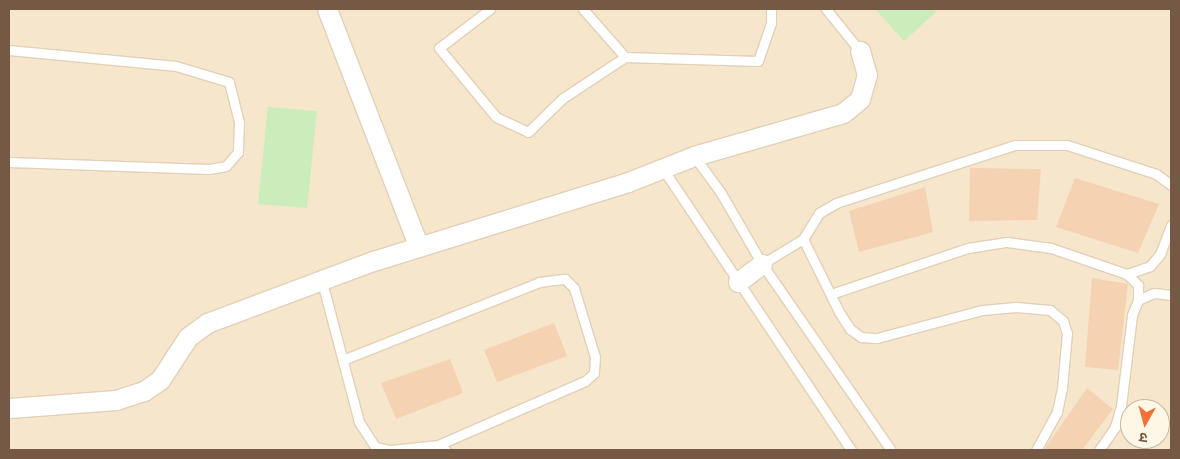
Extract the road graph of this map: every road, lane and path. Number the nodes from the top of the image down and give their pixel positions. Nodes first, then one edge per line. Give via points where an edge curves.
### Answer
1 (327, 9) edge
2 (490, 9) edge
3 (583, 9) edge
4 (771, 9) edge
5 (826, 9) edge
6 (9, 50) edge
7 (860, 52) joint
8 (625, 57) junction
9 (694, 156) junction
10 (9, 162) edge
11 (662, 169) junction
12 (1171, 185) edge
13 (1171, 225) edge
14 (803, 239) junction
15 (419, 247) junction
16 (762, 264) junction
17 (1127, 274) junction
18 (322, 282) junction
19 (738, 282) junction
20 (830, 294) junction
21 (1171, 295) edge
22 (1138, 300) junction
23 (344, 359) junction
24 (9, 408) edge
25 (442, 448) edge
26 (390, 450) edge
27 (851, 450) edge
28 (891, 450) edge
29 (1036, 450) edge
30 (1099, 450) edge

1 - 15 street
2 - 8 lane via 439,48 496,117 528,132 563,98
3 - 8 lane
4 - 8 lane via 771,23 758,61
5 - 7 lane
6 - 10 lane via 176,66 229,82 239,122 238,152 226,166 209,170
7 - 9 street via 867,75 860,99 843,113
9 - 11 street
9 - 16 lane via 721,193
11 - 15 street
11 - 19 lane
12 - 14 lane via 1156,174 1067,145 1015,145 836,203 819,213
13 - 17 lane via 1160,254 1150,266
14 - 16 lane
14 - 20 lane
15 - 18 street
16 - 19 street
16 - 28 lane
17 - 20 lane via 1051,248 1007,242 968,248
17 - 22 lane via 1138,285
18 - 23 lane
18 - 24 street via 207,323 188,337 160,380 144,391 116,400
19 - 27 lane
20 - 29 lane via 850,329 860,337 877,338 982,310 1016,306 1050,310 1063,320 1067,333 1066,352 1057,412
21 - 22 lane via 1154,293
22 - 30 lane via 1132,315 1121,406 1115,426
23 - 25 lane via 539,282 565,279 577,297 595,357 594,373
23 - 26 lane via 365,436 375,447
25 - 26 lane

